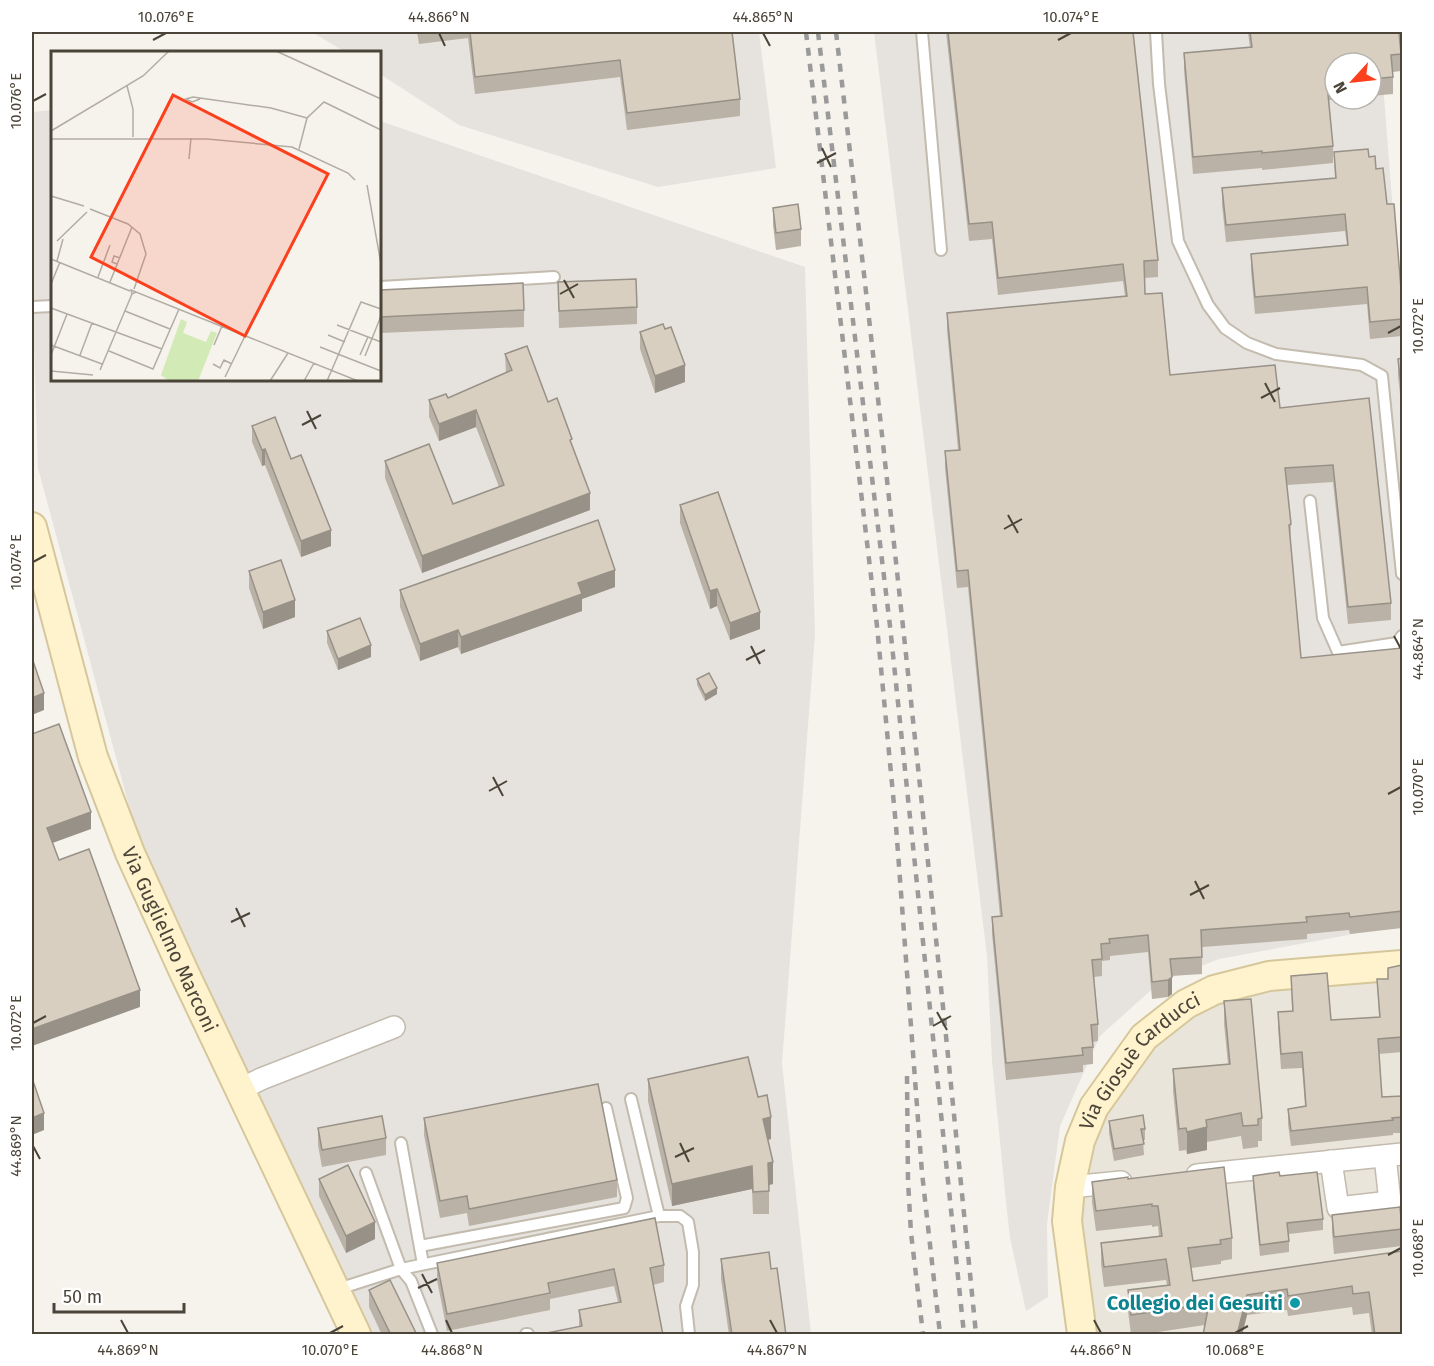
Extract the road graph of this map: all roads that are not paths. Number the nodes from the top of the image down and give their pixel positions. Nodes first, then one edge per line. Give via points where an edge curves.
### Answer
1 (922, 32) edge
2 (1156, 32) edge
3 (941, 250) dead end
4 (555, 276) dead end
5 (381, 287) edge
6 (51, 306) edge
7 (32, 307) edge
8 (1310, 501) dead end
9 (32, 527) edge
10 (1402, 574) edge
11 (1402, 636) edge
12 (1402, 965) edge
13 (394, 1027) dead end
14 (239, 1090) junction
15 (631, 1099) dead end
16 (606, 1108) dead end
17 (401, 1143) dead end
18 (1394, 1155) edge
19 (1331, 1161) junction
20 (366, 1173) dead end
21 (1179, 1177) edge
22 (1144, 1180) edge
23 (1070, 1187) junction
24 (659, 1216) junction
25 (420, 1246) junction
26 (423, 1264) junction
27 (401, 1269) junction
28 (334, 1290) junction
29 (356, 1335) edge
30 (432, 1335) edge
31 (689, 1335) edge
32 (1082, 1335) edge

1 - 3 lane
2 - 10 lane via 1178,241 1208,305 1226,328 1247,344 1276,354 1362,365 1382,376
4 - 5 lane
6 - 7 lane
8 - 11 lane via 1323,618 1338,651 1397,644
9 - 14 street, Via Guglielmo Marconi via 93,757 130,853
12 - 23 street, Via Giosuè Carducci via 1269,976 1214,990 1186,1004 1144,1037 1094,1107 1080,1141
13 - 14 street
14 - 28 street, Via Guglielmo Marconi
15 - 24 lane
16 - 25 lane via 627,1198 624,1208
17 - 25 lane
18 - 19 street
18 - 19 street via 1390,1202 1338,1208
19 - 21 street
20 - 27 lane
22 - 23 street
23 - 32 street, Via Giosuè Carducci via 1067,1221
24 - 26 lane
24 - 31 lane via 680,1216 688,1221 693,1252 693,1285 686,1306
25 - 26 lane
26 - 27 lane
27 - 28 lane
27 - 30 lane via 411,1281
28 - 29 street, Via Guglielmo Marconi

